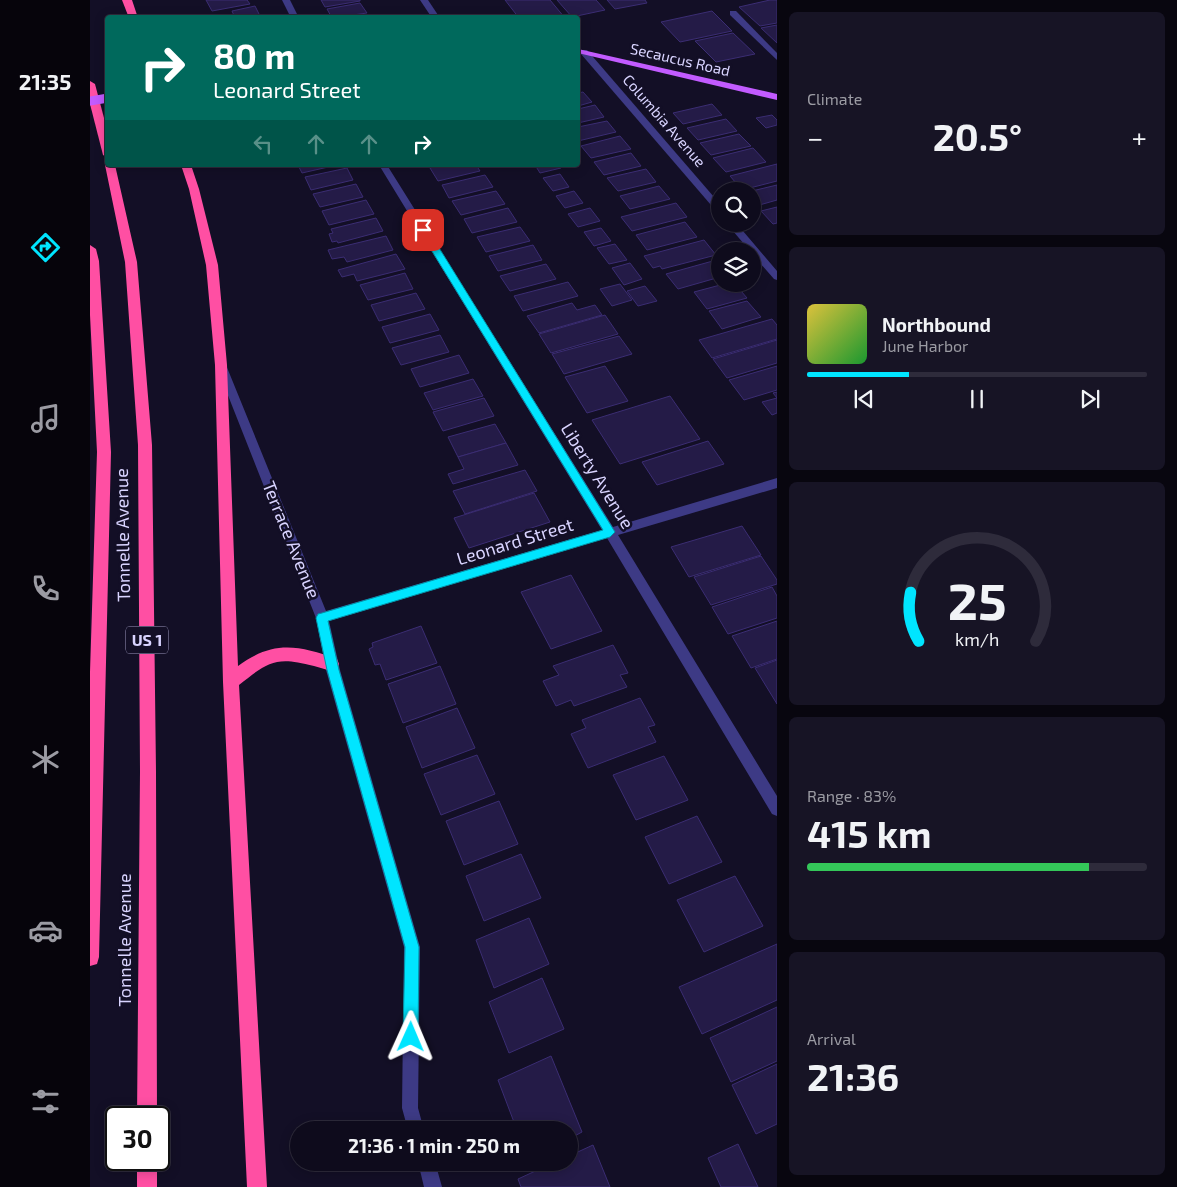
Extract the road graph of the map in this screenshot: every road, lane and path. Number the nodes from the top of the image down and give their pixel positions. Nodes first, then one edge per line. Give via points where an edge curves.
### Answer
1 (127, 0) edge
2 (286, 0) edge
3 (424, 0) edge
4 (733, 13) dead end
5 (133, 15) edge
6 (294, 15) edge
7 (434, 15) edge
8 (581, 52) edge
9 (777, 58) edge
10 (90, 84) edge
11 (777, 96) edge
12 (105, 98) edge
13 (90, 101) edge
14 (105, 143) edge
15 (110, 167) edge
16 (187, 167) edge
17 (384, 167) edge
18 (711, 200) edge
19 (739, 232) edge
20 (90, 249) edge
21 (777, 277) edge
22 (221, 364) junction
23 (90, 441) edge
24 (104, 452) junction
25 (777, 483) edge
26 (610, 532) junction
27 (322, 618) junction
28 (331, 664) junction
29 (232, 682) junction
30 (93, 725) edge
31 (777, 809) edge
32 (91, 866) edge
33 (90, 957) edge
34 (147, 1106) edge
35 (414, 1121) edge
36 (147, 1171) edge
37 (429, 1171) edge
38 (147, 1187) edge
39 (257, 1187) edge
40 (433, 1187) edge

1 - 5 highway
2 - 6 street
3 - 7 street
4 - 9 street
8 - 11 main road, Secaucus Road
8 - 18 street, Columbia Avenue
10 - 14 highway
12 - 13 main road, bridge
15 - 34 highway, Tonnelle Avenue / US 1 via 131,262 145,445
16 - 22 highway via 212,265
17 - 26 street, Liberty Avenue
19 - 21 street
20 - 24 highway, Tonnelle Avenue
22 - 27 street, Terrace Avenue
22 - 29 highway
23 - 24 highway
24 - 30 highway, Tonnelle Avenue
25 - 26 street, Leonard Street
26 - 27 street, Leonard Street
26 - 31 street, Liberty Avenue
27 - 28 street, Terrace Avenue
28 - 29 highway via 288,652 271,654 261,658
28 - 35 street, Terrace Avenue via 412,947 410,1108
29 - 39 highway
30 - 32 highway, Tonnelle Avenue
32 - 33 highway, Tonnelle Avenue
36 - 38 highway
37 - 40 street

